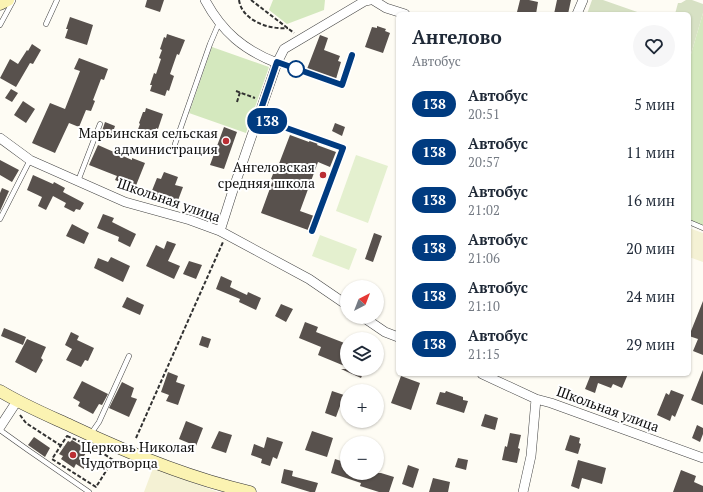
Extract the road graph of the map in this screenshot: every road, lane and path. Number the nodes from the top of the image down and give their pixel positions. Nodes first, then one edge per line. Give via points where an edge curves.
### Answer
1 (8, 0) edge
2 (13, 0) edge
3 (57, 0) edge
4 (205, 0) edge
5 (239, 0) edge
6 (251, 0) edge
7 (370, 0) edge
8 (374, 0) edge
9 (583, 0) edge
10 (0, 4) edge
11 (399, 12) edge
12 (578, 12) edge
13 (219, 23) junction
14 (46, 24) dead end
15 (0, 25) edge
16 (288, 28) junction
17 (302, 39) junction
18 (352, 55) dead end
19 (277, 62) junction
20 (236, 91) dead end
21 (240, 92) junction
22 (264, 101) junction
23 (237, 102) dead end
24 (258, 118) junction
25 (100, 124) dead end
26 (0, 138) edge
27 (175, 144) dead end
28 (30, 160) junction
29 (78, 181) junction
30 (0, 219) edge
31 (691, 223) edge
32 (703, 228) edge
33 (312, 231) dead end
34 (223, 233) junction
35 (340, 300) edge
36 (373, 324) edge
37 (396, 336) edge
38 (129, 356) dead end
39 (486, 376) edge
40 (0, 391) edge
41 (536, 399) junction
42 (17, 401) junction
43 (26, 423) dead end
44 (0, 429) edge
45 (89, 435) junction
46 (136, 438) dead end
47 (60, 446) junction
48 (63, 447) dead end
49 (703, 458) edge
50 (89, 492) edge
51 (250, 492) edge
52 (523, 492) edge

1 - 10 street
2 - 15 lane
3 - 14 lane
4 - 13 street
5 - 16 path via 242,10 255,22 279,29
6 - 16 path
7 - 17 street
8 - 11 street
9 - 12 street
13 - 19 street via 249,50
13 - 27 lane
16 - 17 path
17 - 19 street via 284,49
18 - 19 lane via 342,85
19 - 22 street
20 - 21 path
21 - 22 path
21 - 23 path
22 - 24 street
24 - 33 lane via 343,148
24 - 34 street
25 - 29 lane
26 - 28 street, Школьная улица
28 - 29 street, Школьная улица
28 - 30 lane
29 - 34 street, Школьная улица via 125,202 190,220
31 - 32 lane
34 - 35 street, Школьная улица via 309,279
34 - 46 path
36 - 37 street
38 - 45 lane via 99,422
39 - 41 street, Школьная улица
40 - 42 street
41 - 49 street, Школьная улица
41 - 52 street via 531,456
42 - 44 street
42 - 45 street
43 - 47 path
44 - 50 lane
45 - 51 street via 211,482
47 - 47 path via 67,436 95,448 113,460 96,487 52,459
47 - 48 path

